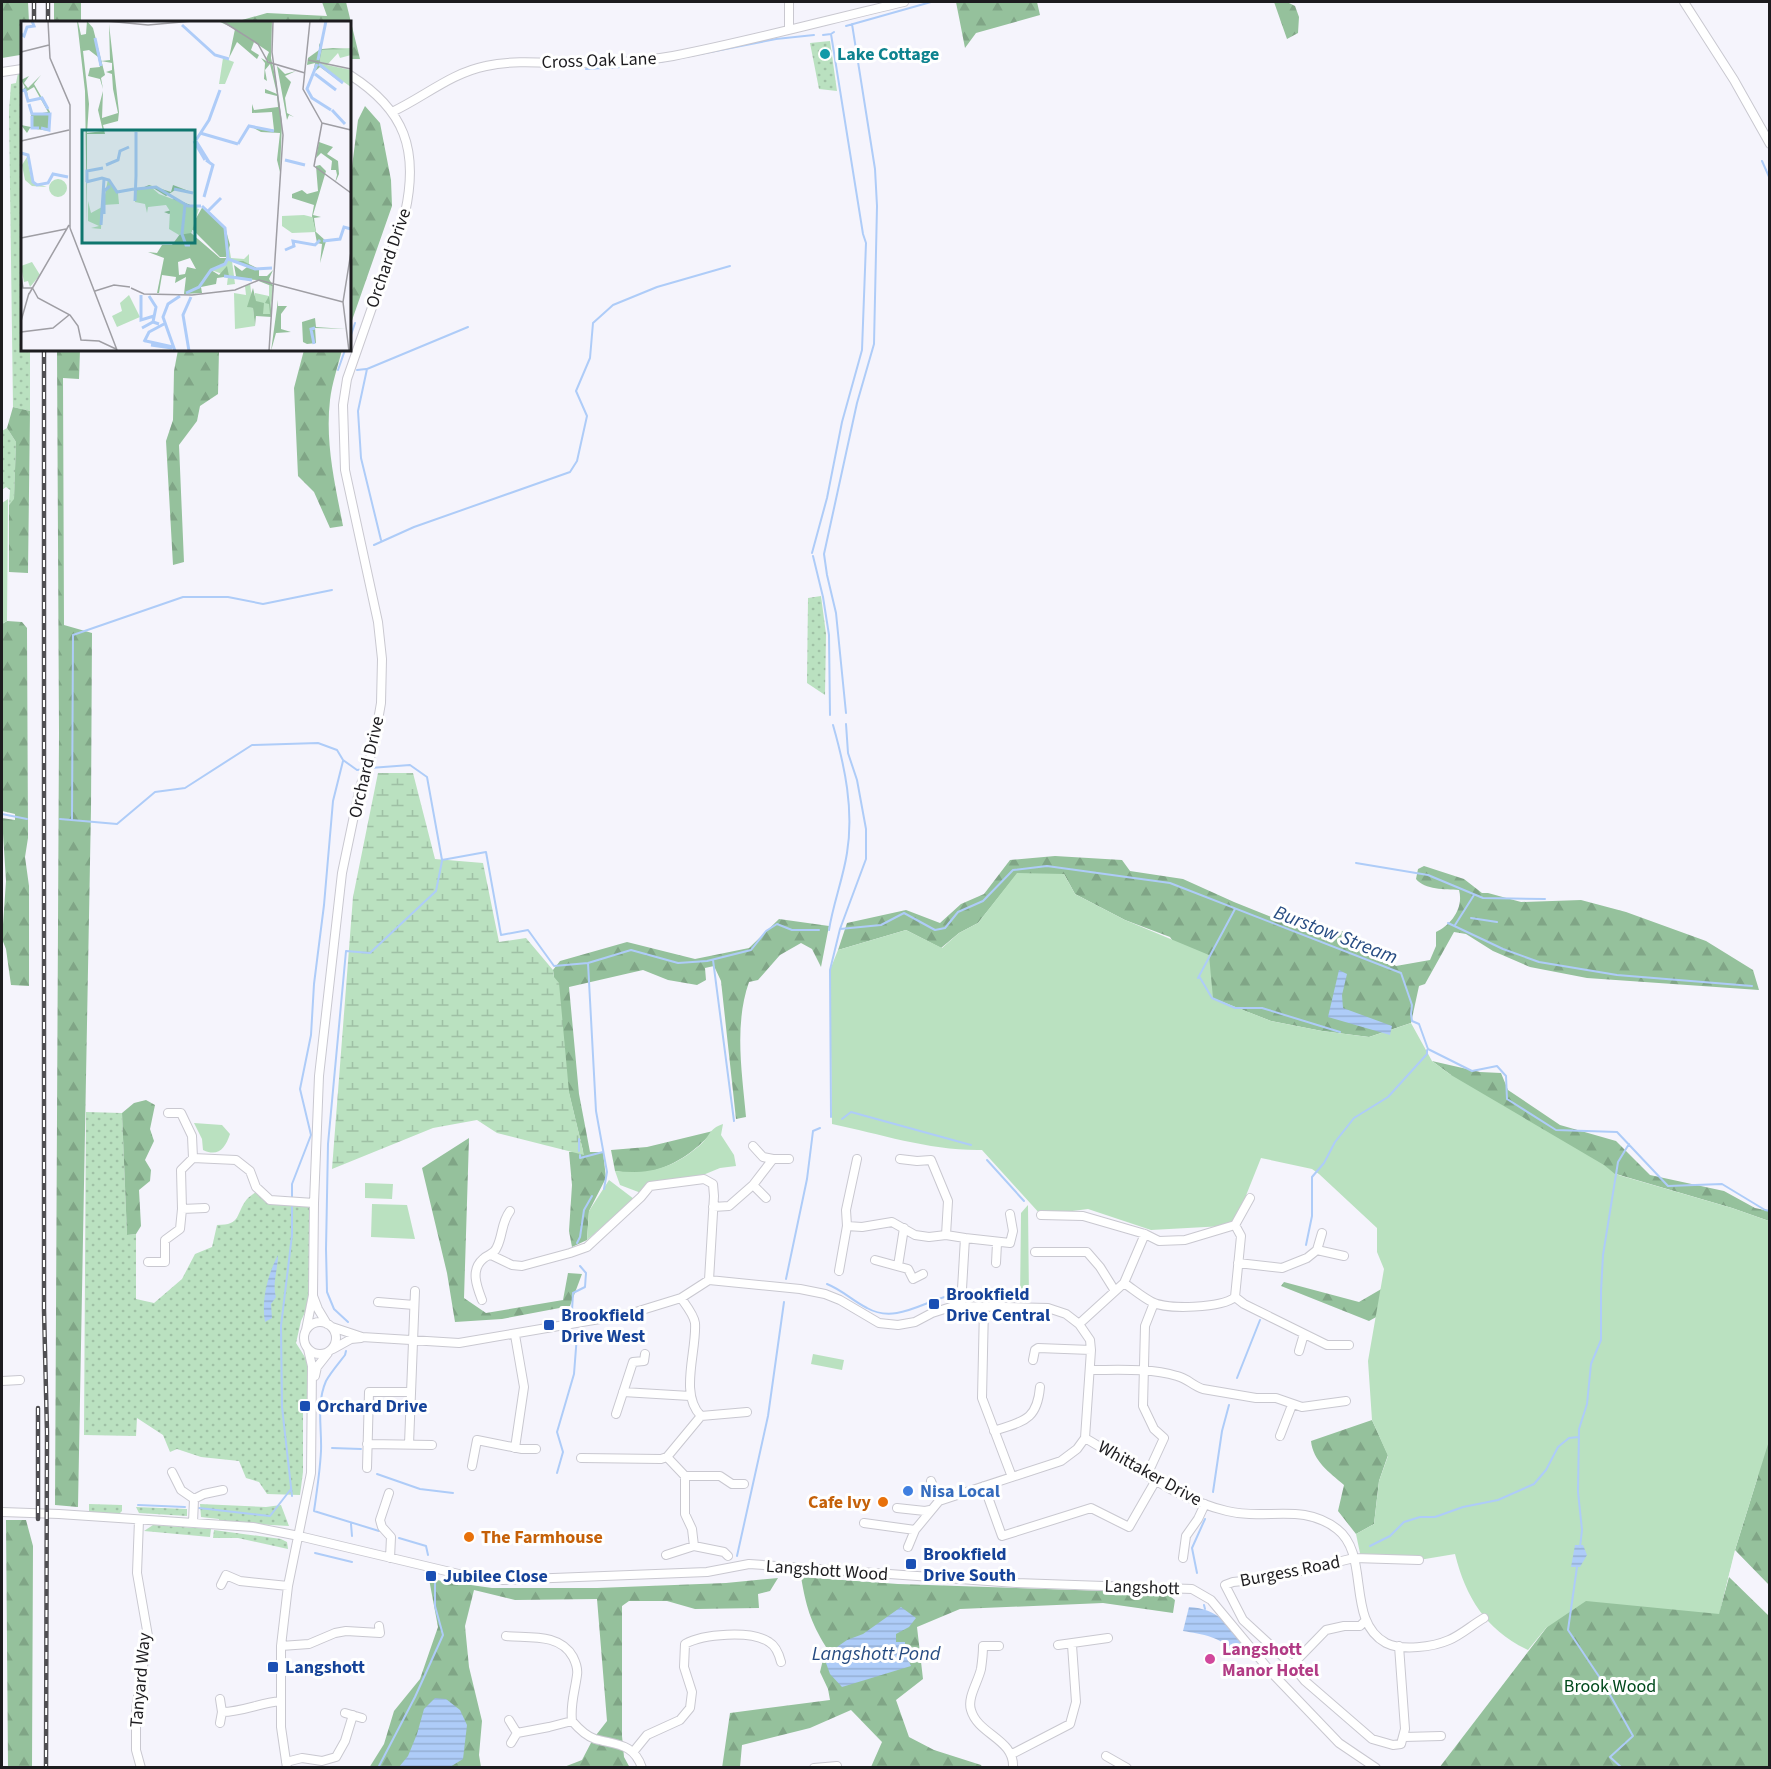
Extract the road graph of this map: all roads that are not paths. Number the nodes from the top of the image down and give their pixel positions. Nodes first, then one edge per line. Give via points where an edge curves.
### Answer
1 (789, 2) edge
2 (904, 2) edge
3 (1684, 2) edge
4 (789, 29) junction
5 (21, 69) edge
6 (2, 72) edge
7 (351, 76) edge
8 (392, 112) junction
9 (1770, 144) edge
10 (168, 1113) dead end
11 (753, 1146) dead end
12 (193, 1158) junction
13 (773, 1159) junction
14 (789, 1159) dead end
15 (857, 1159) dead end
16 (900, 1159) dead end
17 (753, 1185) junction
18 (766, 1198) dead end
19 (959, 1198) dead end
20 (1250, 1198) dead end
21 (948, 1201) junction
22 (314, 1203) junction
23 (713, 1207) junction
24 (205, 1208) dead end
25 (182, 1209) junction
26 (510, 1211) dead end
27 (1010, 1214) dead end
28 (1041, 1215) dead end
29 (847, 1226) junction
30 (1235, 1226) junction
31 (904, 1228) junction
32 (1322, 1233) dead end
33 (1145, 1234) junction
34 (946, 1235) junction
35 (965, 1238) junction
36 (997, 1243) junction
37 (1317, 1250) junction
38 (1035, 1251) dead end
39 (491, 1255) junction
40 (1344, 1256) dead end
41 (875, 1260) dead end
42 (148, 1262) dead end
43 (165, 1262) junction
44 (996, 1263) dead end
45 (1238, 1263) junction
46 (898, 1266) junction
47 (839, 1271) dead end
48 (165, 1272) dead end
49 (923, 1274) dead end
50 (709, 1280) junction
51 (1124, 1283) junction
52 (1115, 1291) junction
53 (415, 1292) dead end
54 (313, 1295) junction
55 (1235, 1297) junction
56 (681, 1298) junction
57 (482, 1300) dead end
58 (378, 1302) dead end
59 (1154, 1303) junction
60 (414, 1305) junction
61 (961, 1306) junction
62 (984, 1307) junction
63 (1079, 1324) junction
64 (330, 1325) junction
65 (306, 1330) junction
66 (1304, 1334) junction
67 (515, 1335) junction
68 (362, 1337) junction
69 (413, 1341) junction
70 (1349, 1345) dead end
71 (308, 1349) junction
72 (1091, 1350) junction
73 (331, 1351) junction
74 (1299, 1351) dead end
75 (645, 1354) dead end
76 (1033, 1360) dead end
77 (1091, 1370) junction
78 (1143, 1371) junction
79 (20, 1380) dead end
80 (2, 1381) edge
81 (1040, 1387) dead end
82 (312, 1389) junction
83 (410, 1392) junction
84 (623, 1392) junction
85 (690, 1396) junction
86 (1346, 1401) dead end
87 (1292, 1405) junction
88 (747, 1412) dead end
89 (616, 1414) dead end
90 (701, 1416) junction
91 (994, 1431) junction
92 (1280, 1436) dead end
93 (1085, 1438) junction
94 (367, 1444) junction
95 (409, 1444) junction
96 (432, 1445) dead end
97 (515, 1448) junction
98 (536, 1449) dead end
99 (667, 1457) junction
100 (581, 1458) dead end
101 (472, 1466) dead end
102 (367, 1468) dead end
103 (172, 1472) dead end
104 (1147, 1475) junction
105 (685, 1476) junction
106 (1012, 1477) junction
107 (1156, 1480) junction
108 (931, 1481) dead end
109 (744, 1484) dead end
110 (984, 1486) junction
111 (222, 1490) dead end
112 (389, 1492) dead end
113 (194, 1499) junction
114 (939, 1501) junction
115 (1205, 1503) junction
116 (897, 1508) dead end
117 (930, 1510) junction
118 (2, 1512) edge
119 (139, 1520) junction
120 (193, 1523) junction
121 (864, 1523) dead end
122 (915, 1530) junction
123 (299, 1536) junction
124 (694, 1546) junction
125 (908, 1547) dead end
126 (666, 1555) dead end
127 (728, 1556) dead end
128 (390, 1558) junction
129 (1182, 1558) dead end
130 (1354, 1558) junction
131 (1419, 1560) dead end
132 (905, 1576) joint
133 (221, 1585) dead end
134 (288, 1586) junction
135 (1484, 1618) dead end
136 (1365, 1621) junction
137 (380, 1632) dead end
138 (506, 1636) dead end
139 (1108, 1638) dead end
140 (1071, 1645) junction
141 (281, 1646) junction
142 (999, 1646) dead end
143 (1058, 1646) dead end
144 (1399, 1646) junction
145 (781, 1662) dead end
146 (1292, 1665) junction
147 (220, 1699) dead end
148 (280, 1701) junction
149 (222, 1712) junction
150 (362, 1718) dead end
151 (509, 1720) dead end
152 (572, 1721) junction
153 (220, 1723) dead end
154 (517, 1733) junction
155 (1441, 1736) dead end
156 (1404, 1737) junction
157 (512, 1743) dead end
158 (634, 1751) junction
159 (1012, 1754) junction
160 (1106, 1756) dead end
161 (286, 1765) edge
162 (837, 1766) edge
163 (141, 1767) edge
164 (642, 1767) edge
165 (814, 1767) edge
166 (1013, 1767) edge
167 (1127, 1767) edge
168 (1376, 1767) edge

1 - 4 street
2 - 4 street, Cross Oak Lane
3 - 9 street
4 - 8 street, Cross Oak Lane via 637,61 486,66 464,72
5 - 6 street
7 - 8 street via 372,89
8 - 22 street, Orchard Drive via 407,145 410,191 347,379 342,414 345,470 378,622 381,703 342,873 320,1076
10 - 12 street via 181,1113 192,1136
11 - 13 street via 763,1157
12 - 22 street via 236,1160 250,1171 258,1190 270,1200
12 - 25 street via 181,1170
13 - 14 street
13 - 17 street
15 - 29 street via 846,1210
16 - 21 street via 931,1160
17 - 18 street
17 - 23 street via 729,1206
19 - 21 street
20 - 30 street
21 - 34 street
22 - 54 street, Orchard Drive
23 - 39 street via 713,1184 704,1179 650,1186 587,1247 522,1266
23 - 50 street
24 - 25 street
25 - 43 street via 180,1229 165,1240
26 - 39 street
27 - 36 street via 1010,1243
28 - 33 street via 1083,1216
29 - 31 street via 892,1222
29 - 47 street
30 - 33 street via 1185,1239 1159,1241
30 - 45 street via 1241,1236
31 - 34 street via 915,1235
31 - 46 street
32 - 37 street
33 - 51 street
34 - 35 street
35 - 36 street
35 - 61 street
36 - 44 street
37 - 40 street
37 - 45 street via 1282,1268
38 - 52 street via 1087,1252
39 - 57 street via 477,1267 475,1277
41 - 46 street
42 - 43 street
43 - 48 street
45 - 55 street
46 - 49 street via 908,1269 913,1279
50 - 56 street
50 - 61 street via 807,1290 840,1300 879,1323 898,1325
51 - 52 street
51 - 59 street
52 - 63 street
53 - 60 street
54 - 64 street
54 - 65 street, Orchard Drive
55 - 59 street via 1210,1305
55 - 66 street
56 - 67 street via 629,1314
56 - 85 street via 695,1321
58 - 60 street
59 - 78 street via 1145,1326
60 - 69 street
61 - 62 street
62 - 63 street via 1048,1308
62 - 91 street via 982,1398
63 - 72 street
64 - 65 street via 314,1323
64 - 68 street
64 - 73 street via 337,1339
65 - 71 street via 304,1340
66 - 70 street via 1327,1345
66 - 74 street
67 - 69 street via 459,1343
67 - 97 street via 524,1387
68 - 69 street
68 - 73 street
69 - 83 street
71 - 73 street via 318,1354
71 - 82 street
72 - 76 street via 1038,1348
72 - 77 street
73 - 82 street via 317,1367
75 - 84 street via 644,1361 633,1362
77 - 78 street
77 - 93 street
78 - 87 street via 1182,1377 1203,1389 1276,1398
78 - 104 street via 1143,1406 1154,1429 1164,1438
79 - 80 street
81 - 91 street via 1039,1404 1031,1416
82 - 123 street via 311,1473
83 - 94 street via 369,1392
83 - 95 street
84 - 85 street
84 - 89 street
85 - 90 street
86 - 87 street
87 - 92 street
88 - 90 street
90 - 99 street
91 - 106 street
93 - 104 street, Whittaker Drive
93 - 106 street via 1061,1461
94 - 95 street
94 - 102 street
95 - 96 street
97 - 98 street
97 - 101 street via 477,1440
99 - 100 street via 620,1462
99 - 105 street
103 - 113 street via 181,1491
104 - 107 street, Whittaker Drive
105 - 109 street via 720,1476 732,1484
105 - 124 street via 685,1514
106 - 110 street
107 - 110 street via 1129,1527 1091,1508 1002,1536
107 - 115 street, Whittaker Drive
108 - 114 street
110 - 114 street
111 - 113 street
112 - 128 street via 380,1520 391,1537
113 - 120 street
114 - 117 street
115 - 129 street via 1186,1536
115 - 130 street, Whittaker Drive via 1254,1515 1295,1512 1318,1517 1347,1539
116 - 117 street
117 - 122 street
118 - 119 street
119 - 120 street
119 - 163 street, Tanyard Way via 137,1573 148,1636 136,1709 136,1750
120 - 123 street via 253,1527
121 - 122 street
122 - 125 street
123 - 128 street
123 - 134 street
124 - 126 street
124 - 127 street
128 - 132 street, Langshott Wood via 503,1581 706,1572 749,1564
130 - 131 street
130 - 136 street, Whittaker Drive
130 - 146 street, Burgess Road via 1225,1585 1243,1620
132 - 168 street, Langshott via 1182,1588 1199,1592 1211,1600 1271,1672 1339,1743
133 - 134 street via 226,1575 240,1581
134 - 141 street
135 - 144 street via 1449,1640
136 - 144 street via 1386,1642
136 - 146 street via 1360,1626 1326,1630
137 - 141 street via 346,1631 309,1644
138 - 152 street via 557,1641 569,1651 578,1673 571,1700
139 - 140 street
140 - 143 street
140 - 159 street via 1076,1702 1070,1724
141 - 148 street
142 - 159 street via 983,1646 981,1671 969,1707 975,1721
144 - 156 street
145 - 158 street via 768,1641 740,1634 696,1638 685,1644 684,1667 692,1692 690,1708 672,1725 647,1735
146 - 156 street via 1372,1739 1401,1744
147 - 149 street
148 - 149 street
148 - 161 street
149 - 153 street
150 - 161 street via 349,1714 345,1741 336,1757 322,1761 302,1758
151 - 154 street
152 - 154 street
152 - 158 street via 592,1739
154 - 157 street
155 - 156 street
158 - 164 street
159 - 166 street
160 - 167 street
162 - 165 street

